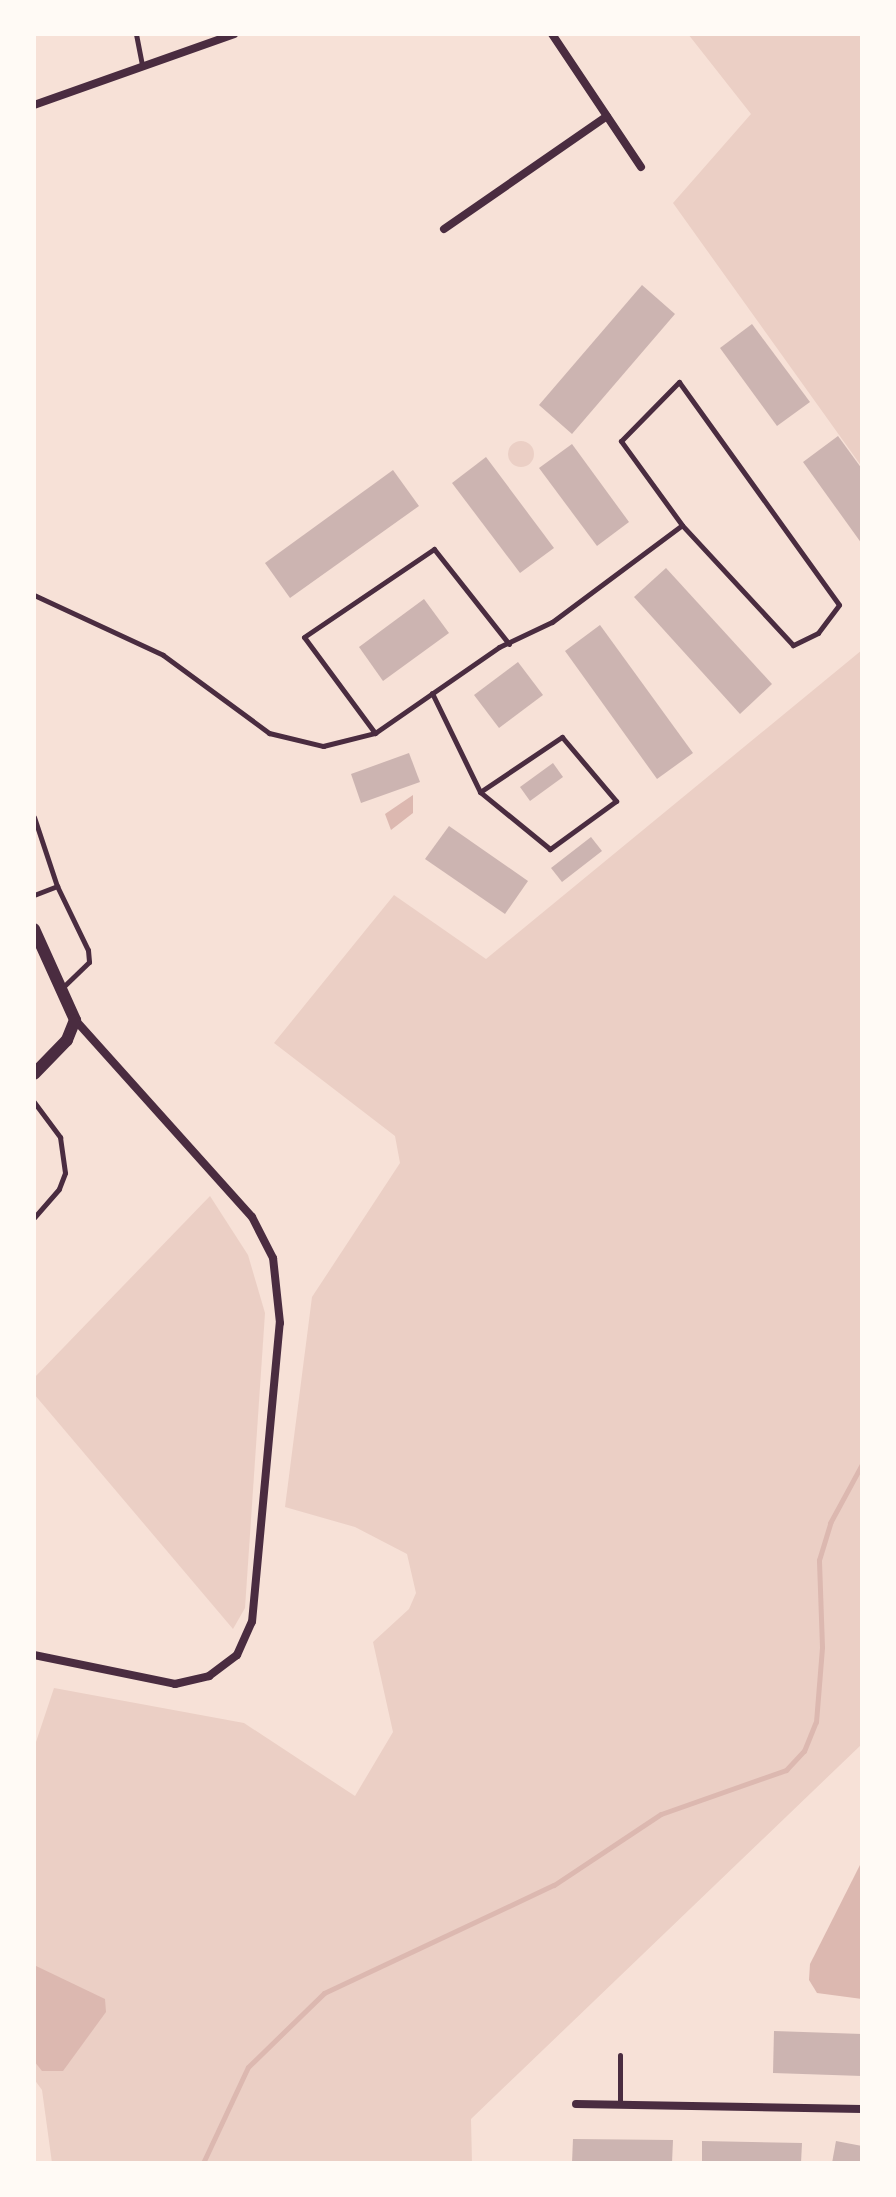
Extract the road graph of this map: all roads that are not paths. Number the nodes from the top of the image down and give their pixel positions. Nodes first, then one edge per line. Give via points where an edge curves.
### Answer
1 (136, 34) edge
2 (234, 34) edge
3 (552, 34) edge
4 (142, 67) junction
5 (34, 105) edge
6 (607, 116) junction
7 (641, 167) dead end
8 (444, 229) dead end
9 (682, 525) junction
10 (34, 595) edge
11 (509, 644) junction
12 (432, 693) junction
13 (375, 733) junction
14 (480, 792) junction
15 (34, 817) edge
16 (57, 886) junction
17 (34, 895) edge
18 (34, 929) edge
19 (62, 988) junction
20 (75, 1020) junction
21 (34, 1074) edge
22 (34, 1102) edge
23 (34, 1218) edge
24 (34, 1655) edge
25 (620, 2055) dead end
26 (576, 2104) dead end
27 (620, 2105) junction
28 (862, 2109) edge

1 - 4 lane
2 - 4 street
3 - 6 street
4 - 5 street
6 - 7 street
6 - 8 street
9 - 9 lane via 621,441 679,382 839,605 818,633 793,645
9 - 11 lane via 552,622
10 - 13 lane via 163,655 269,733 323,746
11 - 12 lane
11 - 13 lane via 434,549 304,637
12 - 13 lane
12 - 14 lane
14 - 14 lane via 562,737 616,801 550,849
15 - 16 lane
16 - 17 lane
16 - 19 lane via 89,962
18 - 19 street
19 - 20 street
20 - 21 street via 67,1040
20 - 24 street via 260,1230 279,1283 280,1323 252,1622 237,1655 209,1676 175,1684
22 - 23 lane via 60,1137 65,1156 59,1189
25 - 27 lane
26 - 27 street
27 - 28 street

